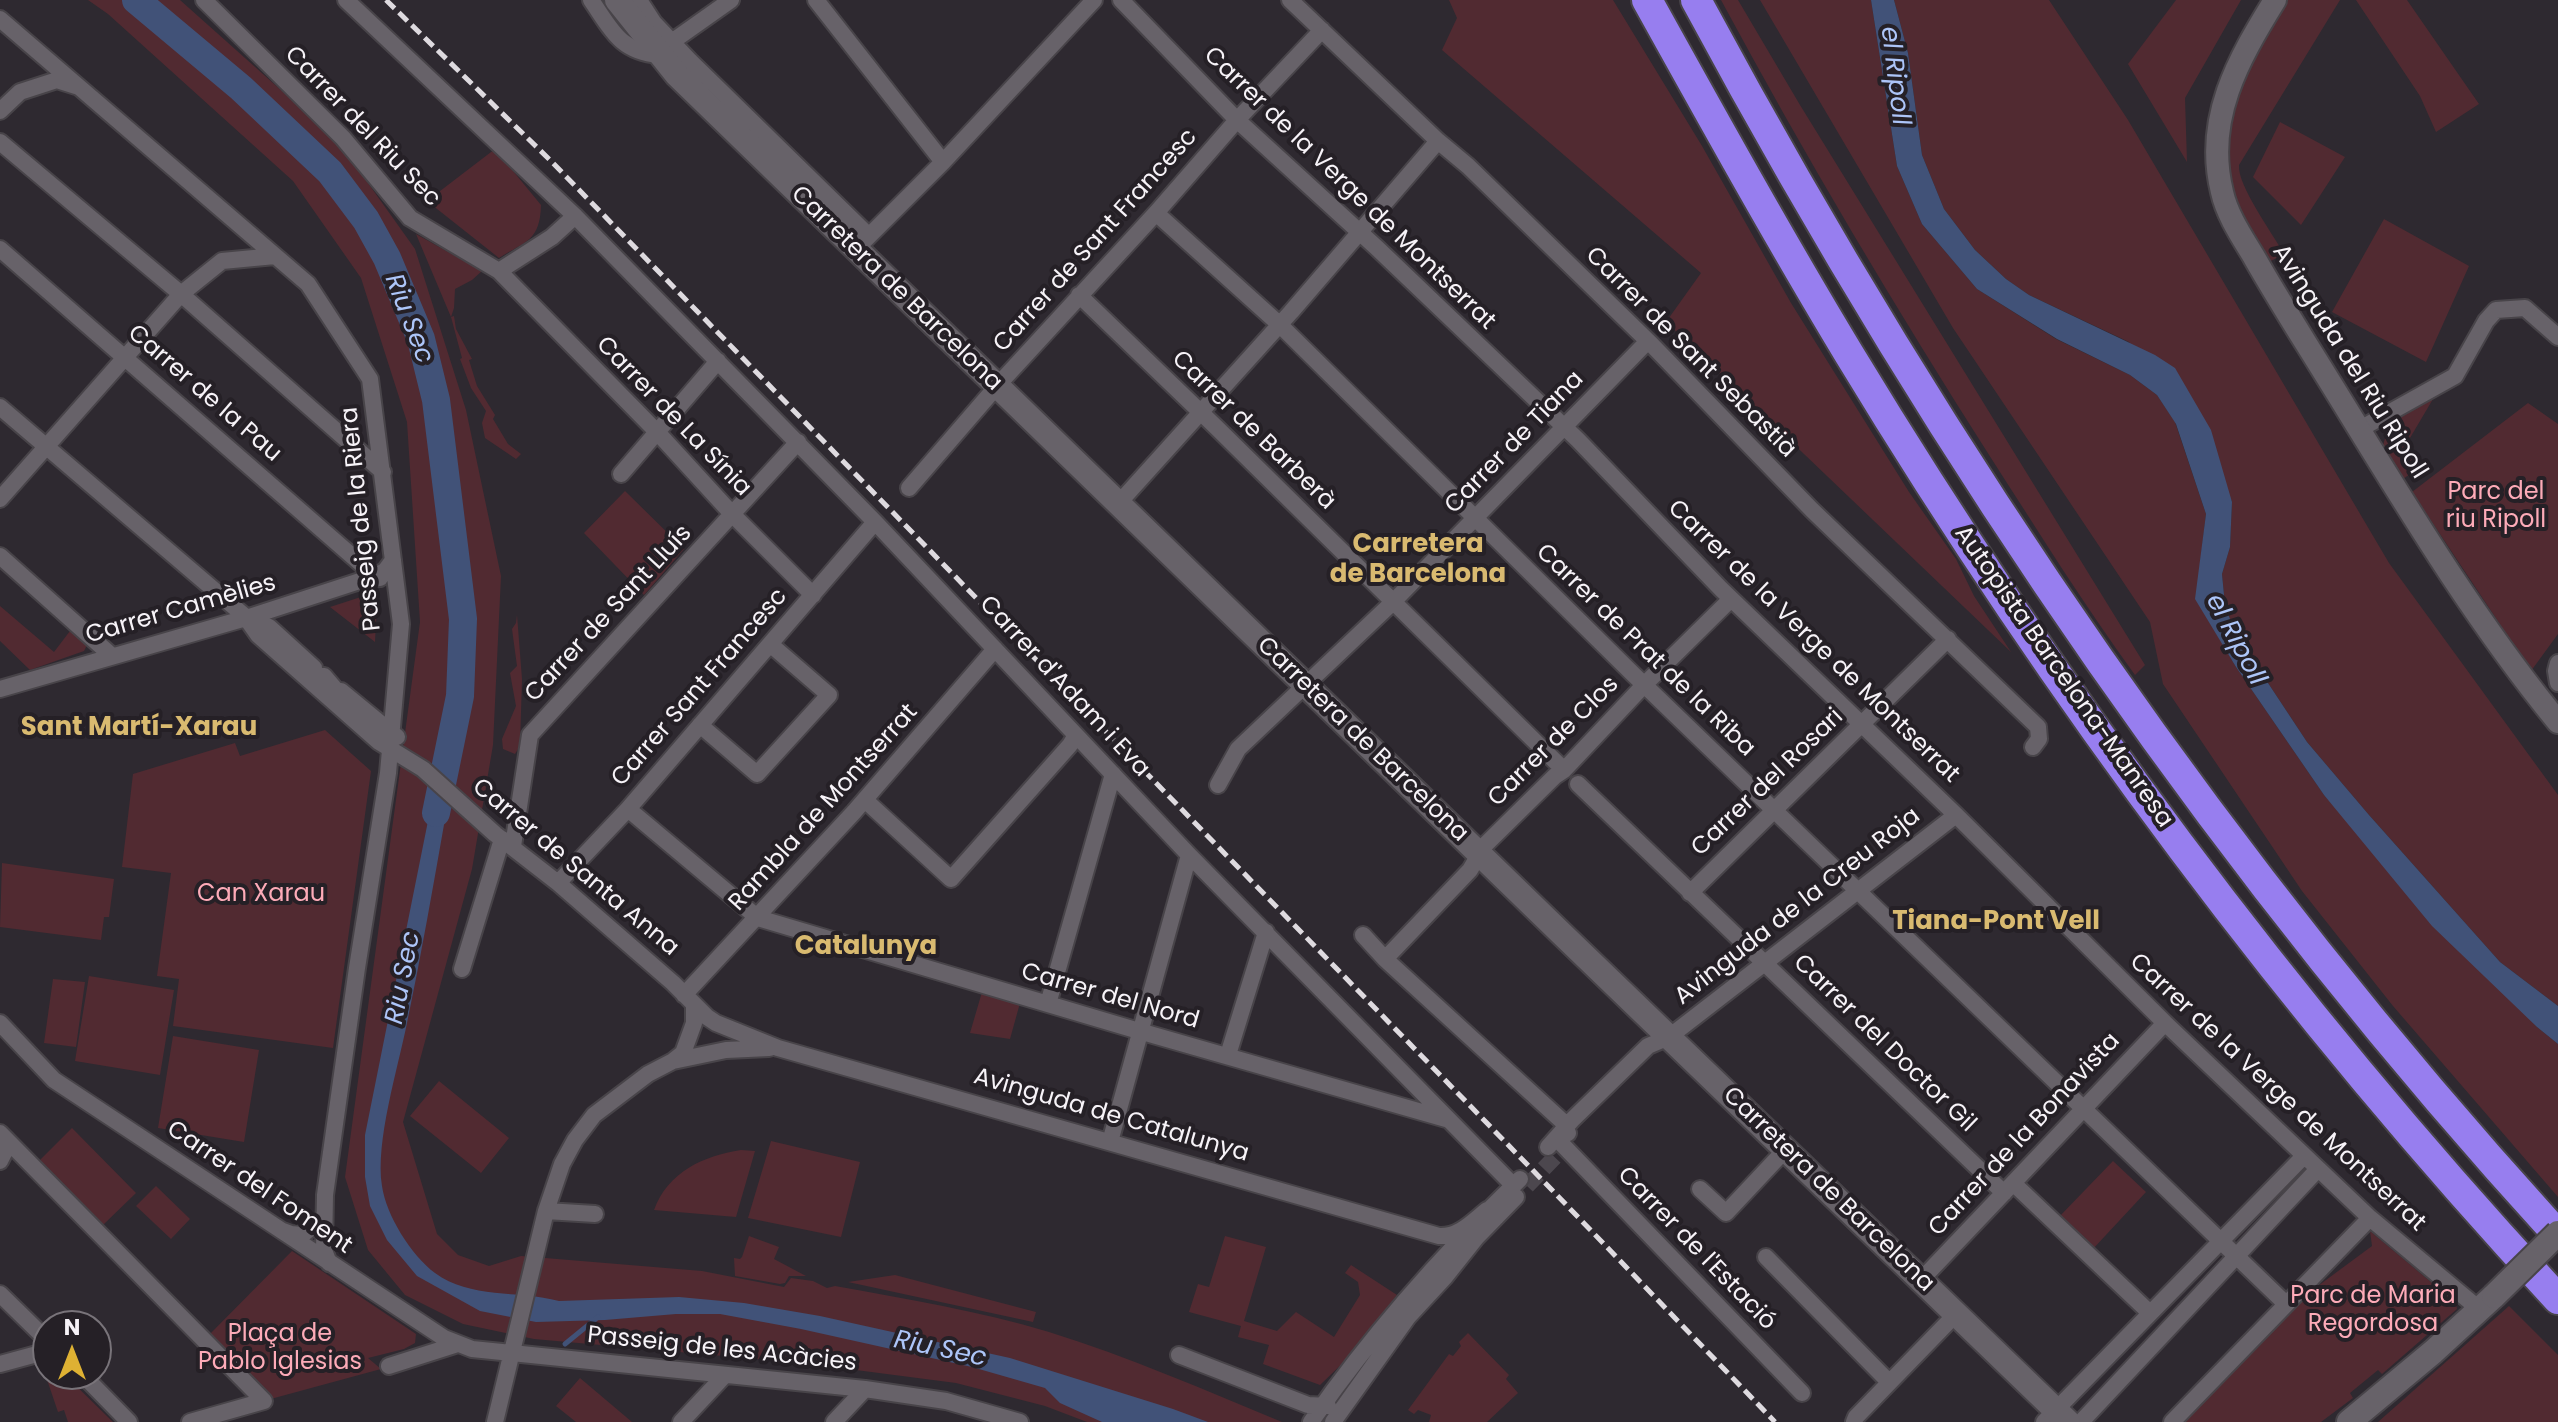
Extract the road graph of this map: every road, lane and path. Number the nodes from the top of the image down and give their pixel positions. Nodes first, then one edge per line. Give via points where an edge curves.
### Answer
1 (204, 0) edge
2 (346, 0) edge
3 (591, 0) edge
4 (617, 0) edge
5 (639, 0) edge
6 (731, 0) edge
7 (816, 0) edge
8 (1094, 0) edge
9 (1121, 0) edge
10 (1290, 0) edge
11 (1647, 0) edge
12 (1696, 0) edge
13 (2275, 0) edge
14 (0, 19) edge
15 (1322, 30) junction
16 (666, 48) junction
17 (79, 87) junction
18 (0, 111) edge
19 (1237, 120) junction
20 (1438, 141) junction
21 (0, 142) edge
22 (943, 162) junction
23 (1156, 213) junction
24 (578, 219) junction
25 (1359, 232) junction
26 (862, 243) junction
27 (0, 249) edge
28 (275, 256) junction
29 (499, 271) junction
30 (181, 294) junction
31 (1079, 295) junction
32 (1279, 324) junction
33 (2558, 337) edge
34 (1648, 341) junction
35 (126, 358) junction
36 (718, 361) junction
37 (997, 386) junction
38 (0, 407) edge
39 (1200, 411) junction
40 (1563, 429) junction
41 (2360, 429) junction
42 (658, 433) junction
43 (798, 442) junction
44 (48, 447) junction
45 (383, 472) junction
46 (621, 474) dead end
47 (909, 488) dead end
48 (0, 499) edge
49 (1118, 504) junction
50 (733, 515) junction
51 (1475, 518) junction
52 (875, 522) junction
53 (0, 556) edge
54 (393, 560) junction
55 (375, 576) junction
56 (396, 586) junction
57 (813, 595) junction
58 (1731, 599) junction
59 (1392, 603) junction
60 (246, 618) junction
61 (1948, 639) junction
62 (770, 644) junction
63 (995, 649) junction
64 (112, 656) junction
65 (2558, 663) edge
66 (324, 676) junction
67 (2558, 683) edge
68 (1644, 685) junction
69 (1305, 686) junction
70 (0, 689) edge
71 (2558, 722) edge
72 (700, 725) junction
73 (1862, 725) junction
74 (1076, 735) junction
75 (390, 739) junction
76 (2033, 747) dead end
77 (1564, 770) junction
78 (1113, 774) junction
79 (1578, 784) dead end
80 (1218, 785) dead end
81 (865, 800) junction
82 (628, 809) junction
83 (1773, 809) junction
84 (1956, 815) junction
85 (503, 840) junction
86 (1479, 854) junction
87 (1189, 855) junction
88 (558, 883) junction
89 (1858, 891) junction
90 (1690, 893) junction
91 (758, 918) junction
92 (1266, 932) junction
93 (1363, 935) dead end
94 (1385, 959) junction
95 (1765, 963) junction
96 (462, 969) dead end
97 (689, 1000) junction
98 (1048, 1004) junction
99 (0, 1023) edge
100 (2165, 1023) junction
101 (1139, 1031) junction
102 (1666, 1039) junction
103 (778, 1048) junction
104 (1228, 1055) junction
105 (673, 1061) junction
106 (2083, 1109) junction
107 (1448, 1120) junction
108 (4, 1138) edge
109 (1562, 1138) junction
110 (1110, 1142) junction
111 (1786, 1149) junction
112 (2304, 1156) junction
113 (0, 1161) edge
114 (2318, 1169) junction
115 (1520, 1183) junction
116 (2008, 1188) junction
117 (1700, 1189) dead end
118 (1487, 1210) junction
119 (546, 1211) junction
120 (595, 1214) dead end
121 (324, 1217) junction
122 (2370, 1218) junction
123 (275, 1227) junction
124 (1431, 1232) junction
125 (2558, 1234) edge
126 (2221, 1241) junction
127 (2237, 1256) junction
128 (1766, 1257) dead end
129 (329, 1263) junction
130 (1447, 1270) junction
131 (1921, 1280) junction
132 (0, 1294) edge
133 (2558, 1299) edge
134 (2486, 1302) junction
135 (2286, 1304) junction
136 (2150, 1313) junction
137 (1956, 1314) junction
138 (32, 1326) edge
139 (458, 1344) junction
140 (514, 1345) junction
141 (32, 1350) edge
142 (32, 1354) edge
143 (29, 1355) junction
144 (1179, 1355) dead end
145 (0, 1364) edge
146 (389, 1366) dead end
147 (725, 1375) junction
148 (1889, 1382) junction
149 (865, 1389) junction
150 (98, 1390) edge
151 (1802, 1393) dead end
152 (966, 1407) junction
153 (1323, 1414) edge
154 (2056, 1418) edge
155 (129, 1422) edge
156 (190, 1422) edge
157 (495, 1422) edge
158 (681, 1422) edge
159 (834, 1422) edge
160 (955, 1422) edge
161 (1020, 1422) edge
162 (1854, 1422) edge
163 (2081, 1422) edge
164 (2172, 1422) edge
165 (2349, 1422) edge

1 - 29 street, Carrer del Riu Sec via 343,138 410,218
2 - 24 street, Carrer d'Adam i Eva
3 - 16 street, Carretera de Barcelona via 623,43 643,54
4 - 16 main road, Carretera de Barcelona
5 - 16 street, Carretera de Barcelona
6 - 16 street
7 - 22 street
8 - 22 street
9 - 19 street, Carrer de la Verge de Montserrat
10 - 15 street, Carrer de Sant Sebastià
11 - 133 highway, Autopista Barcelona-Manresa via 1857,367 1963,535 2128,774 2366,1081
12 - 125 highway, Autopista Barcelona-Manresa via 1888,337 2104,669 2339,979
13 - 41 street, Avinguda del Riu Ripoll via 2225,95 2218,145 2222,193 2245,243
14 - 17 street, Passeig de la Riera
15 - 19 street, Carrer de Sant Francesc
15 - 20 street, Carrer de Sant Sebastià
16 - 26 main road, Carretera de Barcelona via 670,69
17 - 18 street via 57,80 20,92
17 - 28 street, Passeig de la Riera
19 - 23 street, Carrer de Sant Francesc
19 - 25 street, Carrer de la Verge de Montserrat
20 - 25 street
20 - 34 street, Carrer de Sant Sebastià
21 - 30 street
22 - 26 street
23 - 31 street, Carrer de Sant Francesc
23 - 32 street, Carrer de Prat de la Riba
24 - 29 street
24 - 36 street, Carrer d'Adam i Eva
25 - 32 street
25 - 40 street, Carrer de la Verge de Montserrat
26 - 37 main road, Carretera de Barcelona
27 - 35 street, Carrer de la Pau
28 - 30 street via 222,261
28 - 45 street, Passeig de la Riera via 308,284 370,379
29 - 42 street, Carrer de La Sínia
30 - 35 street
30 - 45 street
31 - 37 street, Carrer de Sant Francesc
31 - 39 street, Carrer de Barberà
32 - 39 street
32 - 51 street, Carrer de Prat de la Riba
33 - 41 street via 2525,308 2496,310 2455,376
34 - 40 street, Carrer de Tiana
34 - 61 street, Carrer de Sant Sebastià via 1812,510
35 - 44 street
35 - 55 street, Carrer de la Pau
36 - 42 street
36 - 43 street, Carrer d'Adam i Eva
37 - 47 street, Carrer de Sant Francesc
37 - 49 main road, Carretera de Barcelona
38 - 44 street, Carrer de Santa Anna
39 - 49 street
39 - 59 street, Carrer de Barberà
40 - 51 street, Carrer de Tiana
40 - 58 street, Carrer de la Verge de Montserrat
41 - 71 street, Avinguda del Riu Ripoll via 2486,626
42 - 46 street
42 - 50 street, Carrer de La Sínia
43 - 50 street, Carrer de Sant Lluís
43 - 52 street, Carrer d'Adam i Eva
44 - 48 street
44 - 60 street, Carrer de Santa Anna
45 - 54 street, Passeig de la Riera
49 - 69 main road, Carretera de Barcelona
50 - 57 street, Carrer de La Sínia
50 - 85 street, Carrer de Sant Lluís via 530,735
51 - 59 street, Carrer de Tiana
51 - 68 street, Carrer de Prat de la Riba
52 - 57 street, Carrer Sant Francesc
52 - 63 street, Carrer d'Adam i Eva
53 - 64 street
54 - 55 street, Carrer Camèlies
54 - 56 street, Passeig de la Riera
55 - 56 street
55 - 60 street, Carrer Camèlies
56 - 75 street, Passeig de la Riera via 401,624
57 - 62 street, Carrer Sant Francesc
58 - 68 street, Carrer de Clos
58 - 73 street, Carrer de la Verge de Montserrat
59 - 69 street, Carrer de Tiana
59 - 77 street, Carrer de Barberà
60 - 64 street, Carrer Camèlies
60 - 66 street, Carrer de Santa Anna via 269,627
60 - 66 street, Carrer de Santa Anna via 312,675
60 - 75 street, Carrer de Santa Anna via 258,635 379,742
61 - 73 street, Carrer del Rosari
61 - 76 street, Carrer de Sant Sebastià via 2038,727
62 - 72 street, Carrer Sant Francesc
62 - 72 street via 829,695 757,774
63 - 74 street, Carrer d'Adam i Eva
63 - 81 street, Rambla de Montserrat
64 - 70 street, Carrer Camèlies
65 - 67 street
66 - 75 street, Carrer de Santa Anna
68 - 77 street, Carrer de Clos
68 - 83 street, Carrer de Prat de la Riba
69 - 80 street, Carrer de Tiana via 1238,749
69 - 86 main road, Carretera de Barcelona
72 - 82 street, Carrer Sant Francesc
73 - 83 street, Carrer del Rosari
73 - 84 street, Carrer de la Verge de Montserrat
74 - 78 street, Carrer d'Adam i Eva
74 - 81 street via 951,879
75 - 85 street, Carrer de Santa Anna
75 - 121 street, Passeig de la Riera
77 - 86 street, Carrer de Clos
78 - 87 street, Carrer d'Adam i Eva
78 - 98 street
79 - 90 street
81 - 91 street, Rambla de Montserrat
82 - 88 street, Carrer Sant Francesc
82 - 91 street
83 - 89 street, Carrer de Prat de la Riba
83 - 90 street, Carrer del Rosari
84 - 89 street, Avinguda de la Creu Roja
84 - 100 street, Carrer de la Verge de Montserrat
85 - 88 street, Carrer de Santa Anna
85 - 96 street, Carrer de Sant Lluís
86 - 94 street, Carrer de Clos
86 - 102 main road, Carretera de Barcelona
87 - 92 street, Carrer d'Adam i Eva
87 - 101 street
88 - 97 street, Carrer de Santa Anna
89 - 95 street, Avinguda de la Creu Roja
89 - 106 street, Carrer de Prat de la Riba
90 - 95 street
91 - 97 street, Rambla de Montserrat
91 - 98 street, Carrer del Nord
92 - 104 street
92 - 107 street, Carrer d'Adam i Eva
93 - 94 street, Carrer de l'Estació
94 - 109 street, Carrer de l'Estació
95 - 102 street, Avinguda de la Creu Roja
95 - 116 street, Carrer del Doctor Gil
97 - 103 street, Avinguda de Catalunya via 716,1023
97 - 105 street, Avinguda de Catalunya via 691,1037
98 - 101 street, Carrer del Nord
99 - 123 street, Carrer del Foment via 54,1080
100 - 106 street, Carrer de la Bonavista
100 - 112 street, Carrer de la Verge de Montserrat
101 - 104 street, Carrer del Nord
101 - 110 street
102 - 109 street
102 - 109 street via 1661,1052
102 - 111 main road, Carretera de Barcelona
103 - 105 street, Avinguda de Catalunya via 726,1050
103 - 110 street, Avinguda de Catalunya
104 - 107 street, Carrer del Nord
105 - 119 street, Avinguda de Catalunya via 594,1115 562,1164
106 - 116 street, Carrer de la Bonavista
106 - 126 street, Carrer de Prat de la Riba
107 - 115 street, Carrer d'Adam i Eva
108 - 113 street
108 - 156 street via 264,1401
109 - 151 street, Carrer de l'Estació
110 - 124 street, Avinguda de Catalunya
111 - 117 street via 1726,1213
111 - 131 main road, Carretera de Barcelona
112 - 114 street, Carrer de la Verge de Montserrat
112 - 126 street
114 - 122 street, Carrer de la Verge de Montserrat
114 - 127 street
115 - 118 street, Avinguda de Catalunya
115 - 130 street
116 - 131 street, Carrer de la Bonavista
116 - 136 street, Carrer del Doctor Gil
118 - 124 street, Avinguda de Catalunya via 1460,1232
118 - 130 street, Avinguda de Catalunya via 1459,1241
119 - 120 street
119 - 140 street, Avinguda de Catalunya
121 - 123 street via 302,1235
121 - 129 street, Passeig de la Riera
122 - 134 street, Carrer de la Verge de Montserrat
122 - 135 street
123 - 129 street, Carrer del Foment
124 - 130 street
125 - 134 main road, bridge
126 - 127 street, Carrer de Prat de la Riba
126 - 136 street
127 - 135 street, Carrer de Prat de la Riba
127 - 163 street
128 - 148 street
129 - 139 street, Carrer del Foment
130 - 153 street via 1405,1311
131 - 137 main road, Carretera de Barcelona
132 - 138 street
134 - 165 main road
135 - 164 street
136 - 154 street
137 - 148 street
137 - 154 main road, Carretera de Barcelona
139 - 140 street, Carrer del Foment via 472,1349
139 - 146 street
140 - 147 street, Passeig de les Acàcies
140 - 157 street, Avinguda de Catalunya
141 - 143 street
142 - 143 street
143 - 145 street
144 - 153 street
147 - 149 street, Passeig de les Acàcies
147 - 158 street
148 - 162 street
149 - 152 street, Passeig de les Acàcies
149 - 159 street
150 - 155 street
152 - 160 street
152 - 161 street, Passeig de les Acàcies

